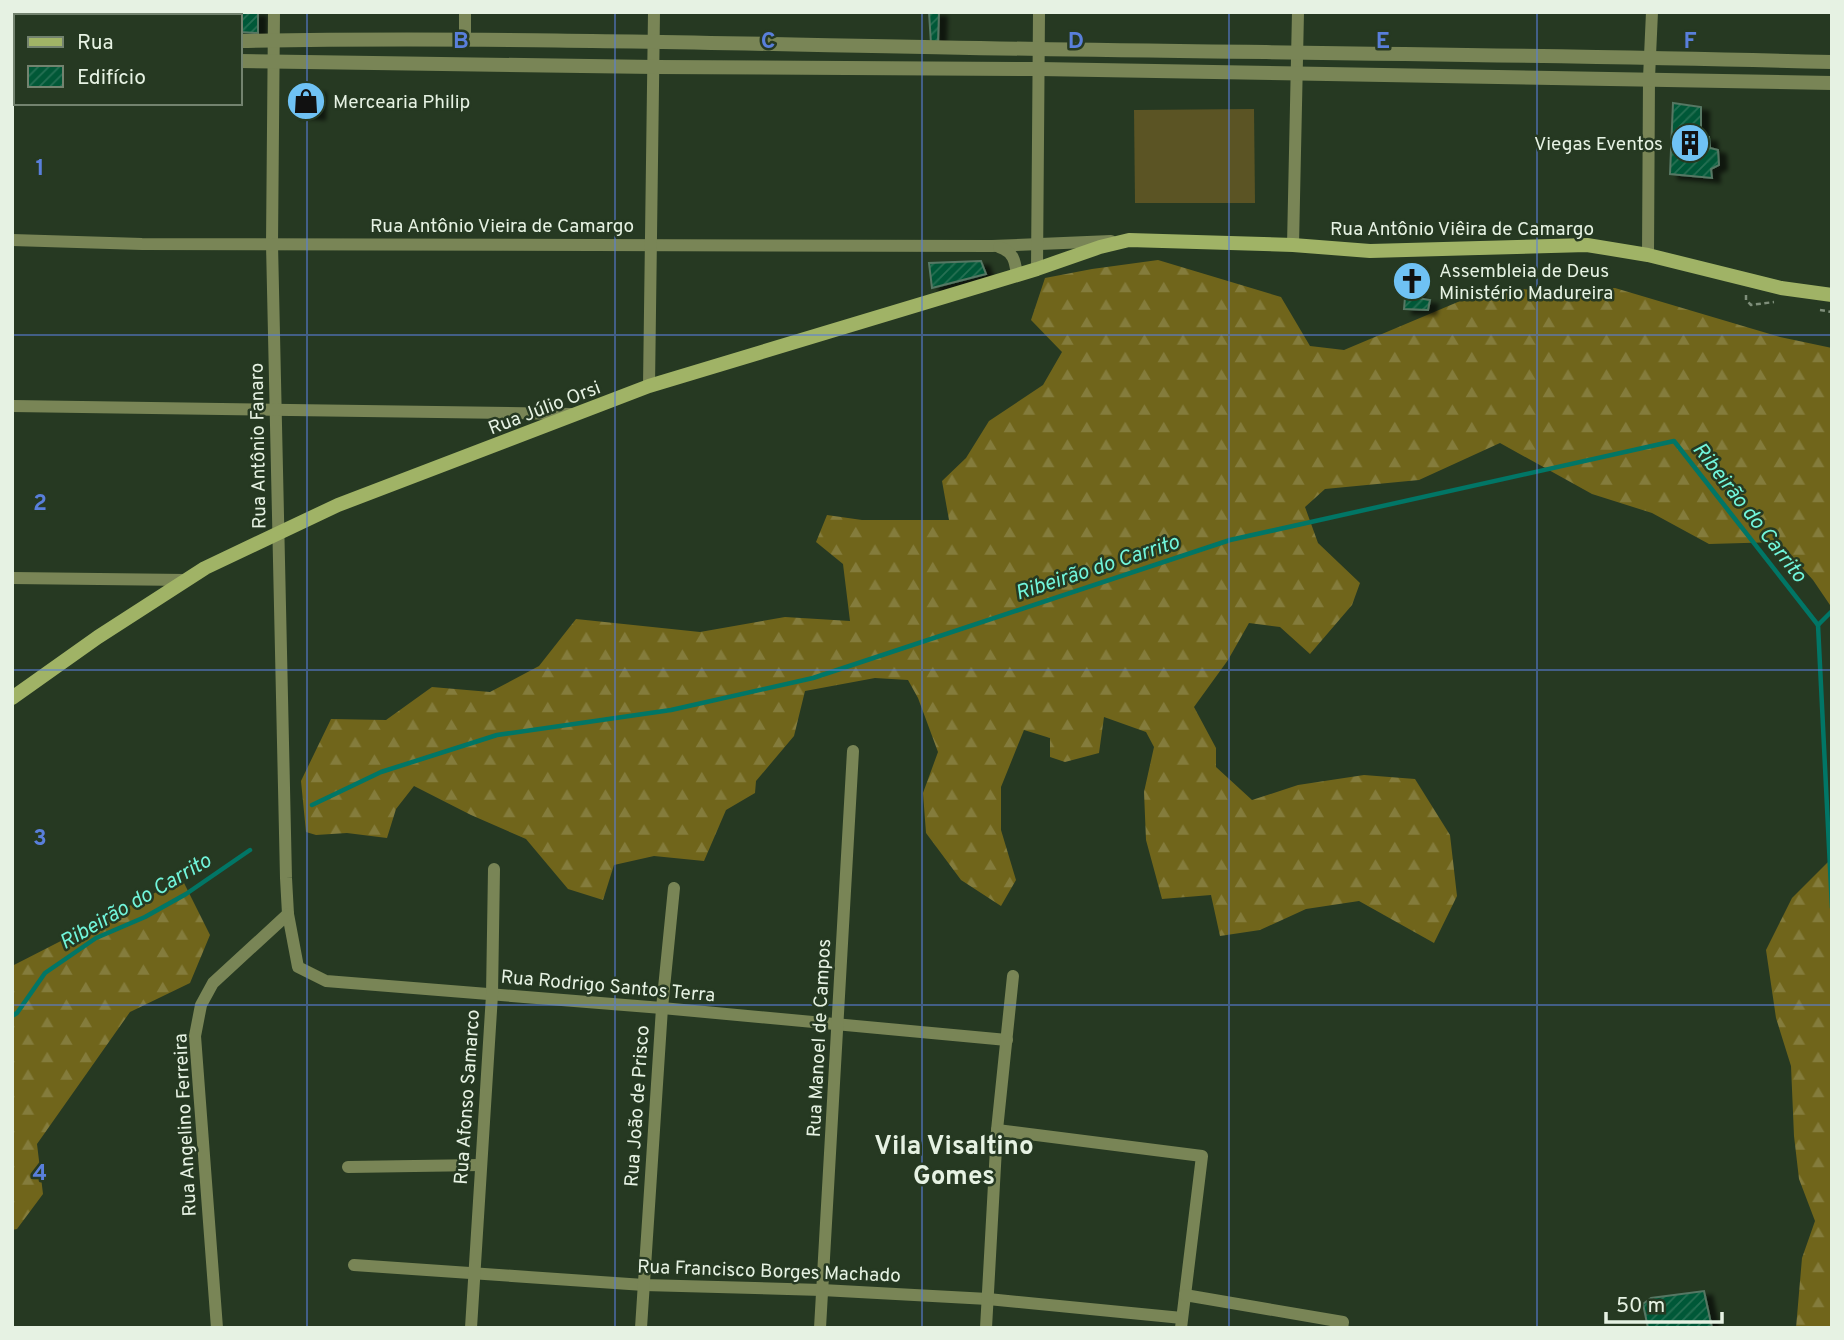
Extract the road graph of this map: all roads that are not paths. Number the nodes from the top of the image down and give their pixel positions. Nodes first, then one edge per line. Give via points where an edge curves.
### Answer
1 (274, 12) edge
2 (465, 12) edge
3 (654, 12) edge
4 (1039, 12) edge
5 (1297, 12) edge
6 (1652, 12) edge
7 (273, 40) junction
8 (465, 40) junction
9 (242, 41) edge
10 (654, 41) junction
11 (1039, 49) junction
12 (1296, 52) junction
13 (1651, 57) junction
14 (274, 60) junction
15 (242, 61) edge
16 (1832, 62) edge
17 (654, 67) junction
18 (1039, 69) junction
19 (1295, 75) junction
20 (1649, 78) junction
21 (1832, 83) edge
22 (12, 240) edge
23 (1129, 240) junction
24 (271, 244) junction
25 (1037, 244) junction
26 (650, 245) junction
27 (1293, 245) junction
28 (992, 246) junction
29 (1648, 255) junction
30 (1037, 269) junction
31 (1017, 275) junction
32 (1832, 295) edge
33 (649, 386) junction
34 (12, 406) edge
35 (275, 410) junction
36 (580, 414) junction
37 (278, 533) junction
38 (12, 579) edge
39 (186, 580) junction
40 (12, 698) edge
41 (853, 751) dead end
42 (494, 869) dead end
43 (286, 878) joint
44 (674, 888) dead end
45 (288, 914) junction
46 (1013, 976) dead end
47 (492, 995) junction
48 (662, 1008) junction
49 (839, 1023) junction
50 (1007, 1040) junction
51 (997, 1130) junction
52 (481, 1165) junction
53 (348, 1167) dead end
54 (354, 1265) dead end
55 (474, 1274) junction
56 (643, 1286) junction
57 (822, 1290) junction
58 (1185, 1295) junction
59 (988, 1299) junction
60 (1181, 1323) edge
61 (1342, 1325) edge
62 (217, 1328) edge
63 (471, 1328) edge
64 (641, 1328) edge
65 (820, 1328) edge
66 (986, 1328) edge

1 - 7 street, Rua Antônio Fanaro
2 - 8 street
3 - 10 street
4 - 11 street
5 - 12 street
6 - 13 street
7 - 8 street
7 - 9 street
7 - 14 street, Rua Antônio Fanaro
8 - 10 street
10 - 11 street
10 - 17 street
11 - 12 street
11 - 18 street
12 - 13 street
12 - 19 street
13 - 16 street
13 - 20 street
14 - 15 street
14 - 17 street
14 - 24 street, Rua Antônio Fanaro
17 - 18 street
17 - 26 street
18 - 19 street
18 - 25 street
19 - 20 street
19 - 27 street
20 - 21 street
20 - 29 street
22 - 24 street, Rua Antônio Vieira de Camargo
23 - 25 street, Rua Antônio Vieira de Camargo
23 - 27 main road, Rua Antônio Viêira de Camargo
23 - 30 main road, Rua Júlio Orsi
24 - 26 street, Rua Antônio Vieira de Camargo
24 - 35 street, Rua Antônio Fanaro
25 - 28 street, Rua Antônio Vieira de Camargo
25 - 30 street
26 - 28 street, Rua Antônio Vieira de Camargo
26 - 33 street
27 - 29 main road, Rua Antônio Viêira de Camargo via 1370,251 1587,245
28 - 31 street via 1010,252
29 - 32 main road, Rua Antônio Viêira de Camargo via 1781,288
30 - 31 main road, Rua Júlio Orsi
31 - 33 main road, Rua Júlio Orsi
33 - 36 main road, Rua Júlio Orsi
34 - 35 street
35 - 36 street
35 - 37 street, Rua Antônio Fanaro
36 - 37 main road, Rua Júlio Orsi via 338,505
37 - 39 main road, Rua Júlio Orsi
37 - 43 street, Rua Antônio Fanaro
38 - 39 street
39 - 40 main road, Rua Júlio Orsi
41 - 49 street, Rua Manoel de Campos
42 - 47 street, Rua Afonso Samarco
43 - 45 street, Rua Rodrigo Santos Terra
44 - 48 street, Rua João de Prisco
45 - 47 street, Rua Rodrigo Santos Terra via 298,967 326,981
45 - 62 street, Rua Angelino Ferreira via 214,984 201,1005 195,1036
46 - 50 street
47 - 48 street, Rua Rodrigo Santos Terra
47 - 52 street, Rua Afonso Samarco
48 - 49 street, Rua Rodrigo Santos Terra
48 - 56 street, Rua João de Prisco
49 - 50 street, Rua Rodrigo Santos Terra
49 - 57 street, Rua Manoel de Campos
50 - 51 street
51 - 58 street via 1202,1156
51 - 59 street
52 - 53 street
52 - 55 street, Rua Afonso Samarco
54 - 55 street, Rua Francisco Borges Machado
55 - 56 street, Rua Francisco Borges Machado
55 - 63 street, Rua Afonso Samarco
56 - 57 street, Rua Francisco Borges Machado
56 - 64 street, Rua João de Prisco
57 - 59 street, Rua Francisco Borges Machado
57 - 65 street, Rua Manoel de Campos
58 - 60 street
58 - 61 street
59 - 60 street, Rua Francisco Borges Machado
59 - 66 street

